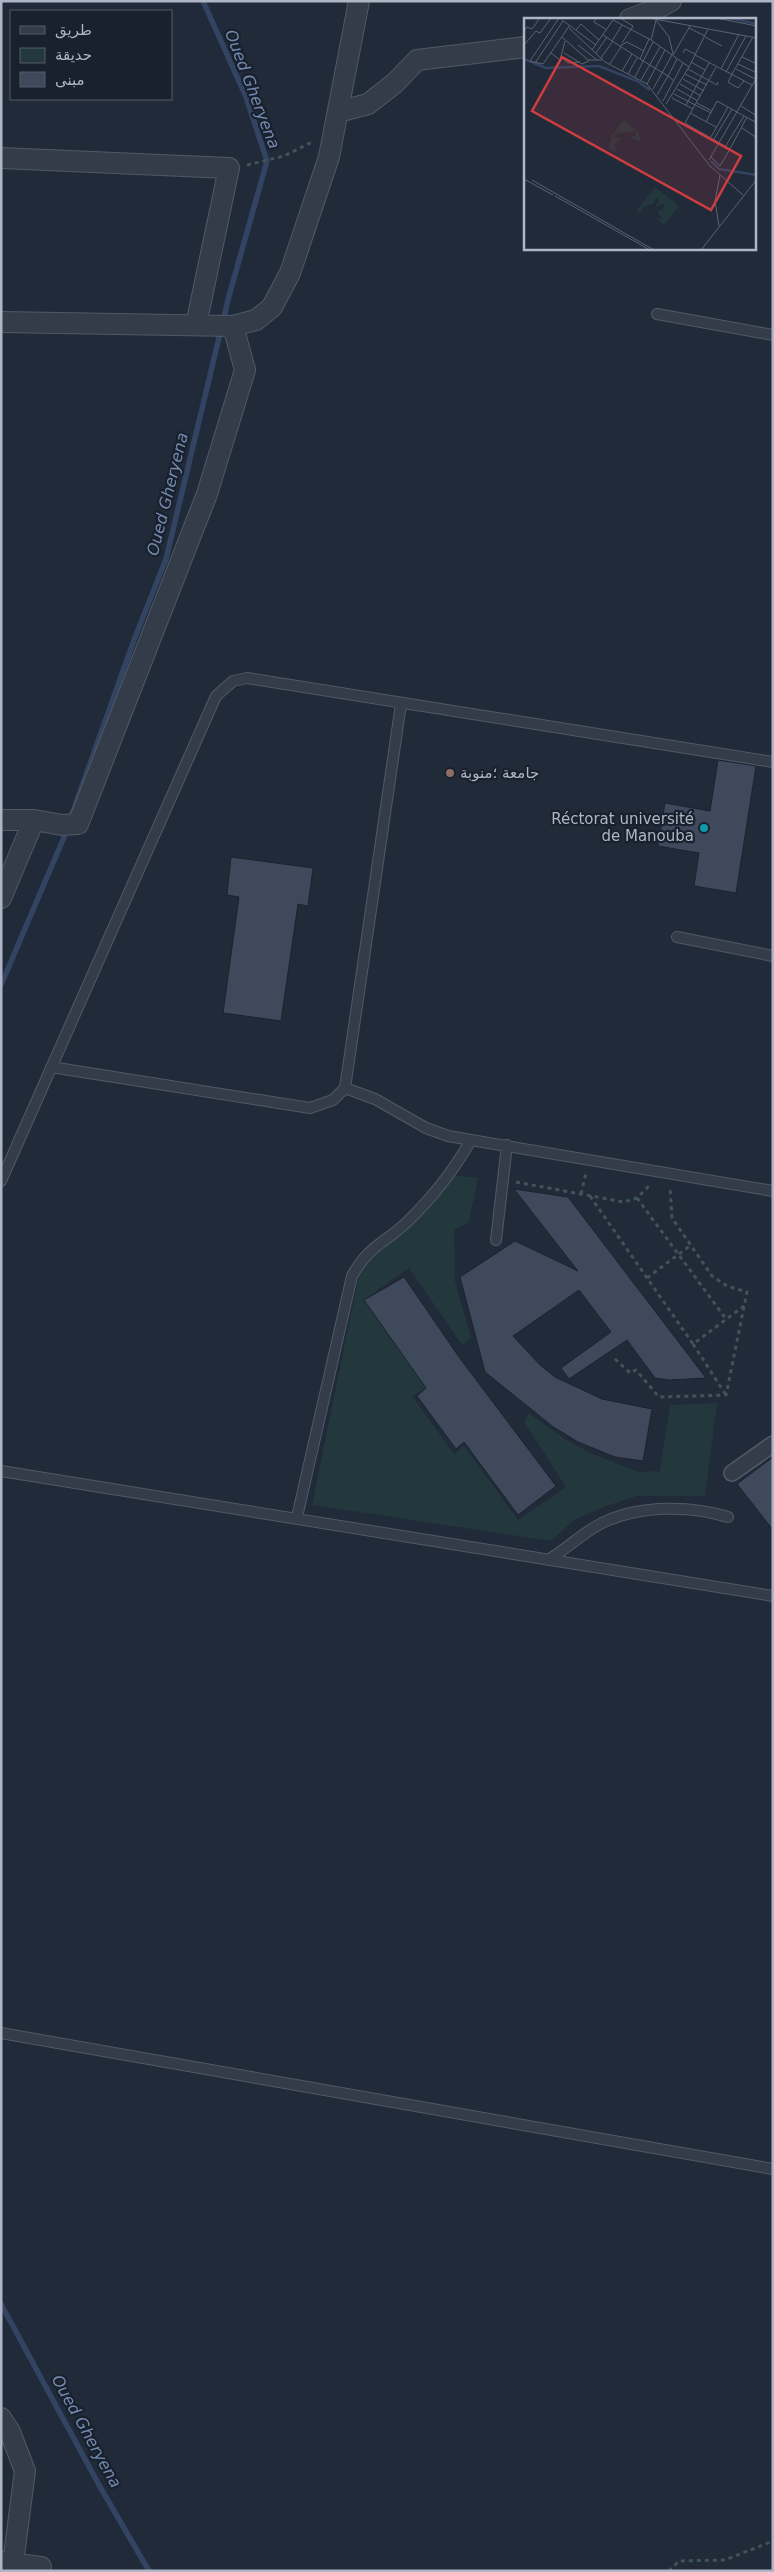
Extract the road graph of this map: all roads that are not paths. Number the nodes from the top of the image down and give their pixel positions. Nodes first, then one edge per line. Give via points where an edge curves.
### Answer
1 (359, 1) edge
2 (671, 1) edge
3 (633, 18) edge
4 (524, 47) edge
5 (337, 121) junction
6 (1, 158) edge
7 (657, 314) dead end
8 (1, 322) edge
9 (214, 325) junction
10 (773, 335) edge
11 (401, 704) junction
12 (773, 762) edge
13 (1, 820) edge
14 (34, 820) junction
15 (1, 898) edge
16 (677, 937) dead end
17 (773, 956) edge
18 (51, 1067) junction
19 (345, 1088) junction
20 (470, 1140) junction
21 (507, 1145) junction
22 (1, 1180) edge
23 (773, 1190) edge
24 (496, 1240) dead end
25 (773, 1444) edge
26 (1, 1471) edge
27 (732, 1473) dead end
28 (297, 1517) junction
29 (728, 1517) dead end
30 (548, 1560) junction
31 (773, 1596) edge
32 (1, 2033) edge
33 (773, 2169) edge
34 (1, 2418) edge
35 (7, 2562) edge
36 (40, 2571) edge

1 - 5 street
2 - 3 street
4 - 5 street via 417,60 368,104
5 - 9 street via 316,200 282,292 272,307 256,320
6 - 9 street via 229,168
7 - 10 lane
8 - 9 street
9 - 14 street via 245,370 206,494 70,824
11 - 12 lane
11 - 18 lane via 248,678 233,681 216,696
11 - 19 lane
13 - 14 street
14 - 15 street
16 - 17 lane
18 - 19 lane via 310,1108 333,1100
18 - 22 lane
19 - 20 lane via 375,1098 426,1128
20 - 21 lane
20 - 28 lane via 451,1171 424,1204 406,1223 371,1249 352,1276
21 - 23 lane
21 - 24 lane
25 - 27 street
26 - 28 lane
28 - 30 lane
29 - 30 lane via 714,1512 664,1509 633,1514 604,1522
30 - 31 lane
32 - 33 lane
34 - 35 street via 25,2471
35 - 36 street via 40,2567

